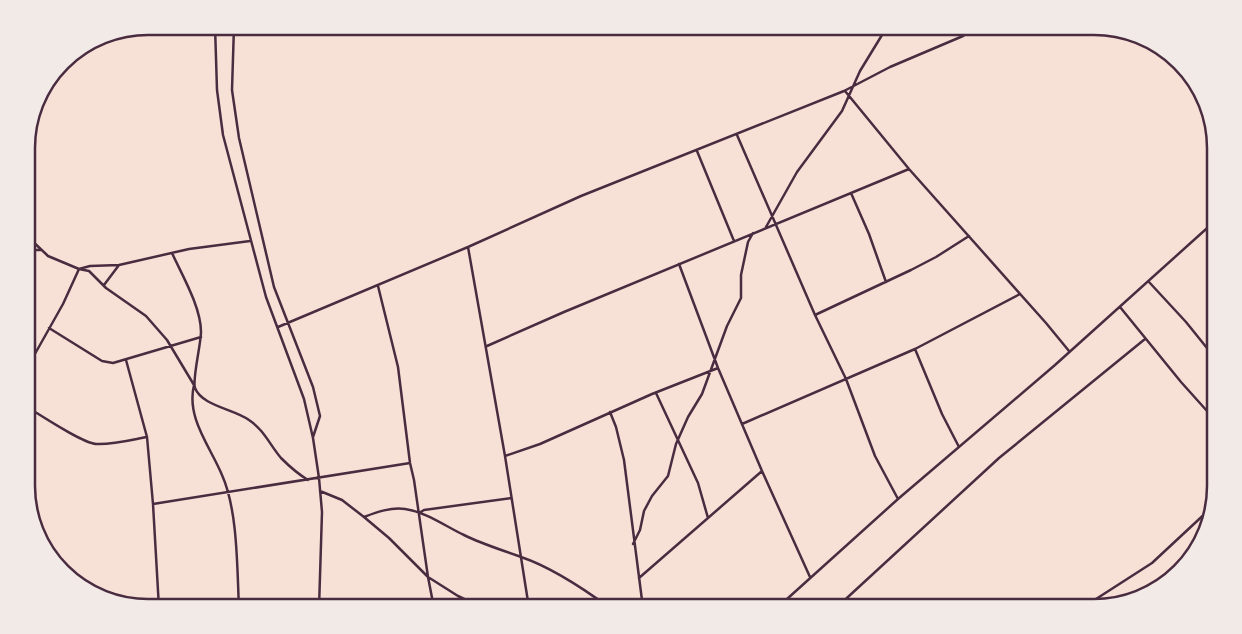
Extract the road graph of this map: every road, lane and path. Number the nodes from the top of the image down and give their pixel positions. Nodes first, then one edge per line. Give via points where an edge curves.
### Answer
1 (215, 35) edge
2 (234, 35) edge
3 (882, 35) edge
4 (965, 35) edge
5 (853, 86) junction
6 (844, 90) junction
7 (849, 96) junction
8 (737, 134) junction
9 (697, 150) junction
10 (909, 169) junction
11 (851, 193) junction
12 (772, 215) junction
13 (777, 223) junction
14 (765, 228) junction
15 (1207, 228) edge
16 (752, 233) junction
17 (969, 236) junction
18 (734, 241) junction
19 (250, 242) junction
20 (35, 244) edge
21 (468, 247) junction
22 (35, 250) edge
23 (41, 250) junction
24 (172, 253) junction
25 (679, 264) junction
26 (119, 265) junction
27 (79, 269) junction
28 (886, 282) junction
29 (1148, 282) junction
30 (104, 285) junction
31 (378, 286) junction
32 (1020, 294) junction
33 (1120, 307) junction
34 (816, 315) junction
35 (288, 324) junction
36 (278, 327) junction
37 (49, 328) junction
38 (201, 336) junction
39 (1145, 339) junction
40 (486, 346) junction
41 (171, 347) junction
42 (1207, 348) edge
43 (915, 349) junction
44 (1069, 351) junction
45 (35, 353) edge
46 (126, 360) junction
47 (715, 360) junction
48 (718, 368) junction
49 (711, 371) junction
50 (846, 379) junction
51 (194, 385) junction
52 (656, 393) junction
53 (1207, 411) edge
54 (35, 412) edge
55 (610, 412) junction
56 (742, 424) junction
57 (147, 437) junction
58 (313, 438) junction
59 (678, 439) junction
60 (959, 447) junction
61 (505, 456) junction
62 (410, 464) junction
63 (762, 471) junction
64 (320, 478) junction
65 (308, 480) junction
66 (320, 491) junction
67 (227, 493) junction
68 (511, 498) junction
69 (898, 499) junction
70 (153, 504) junction
71 (419, 513) junction
72 (1203, 516) edge
73 (364, 517) junction
74 (708, 518) junction
75 (634, 544) junction
76 (521, 557) junction
77 (428, 577) junction
78 (810, 577) junction
79 (639, 578) junction
80 (158, 599) edge
81 (238, 599) edge
82 (320, 599) edge
83 (432, 599) edge
84 (464, 599) edge
85 (528, 599) edge
86 (597, 599) edge
87 (642, 599) edge
88 (787, 599) edge
89 (846, 599) edge
90 (1096, 599) edge

1 - 19 street via 217,90 223,135
2 - 35 street via 232,90 238,138 274,287
3 - 5 street
4 - 5 street
5 - 6 street
5 - 7 street
6 - 7 street
6 - 8 street
7 - 10 street
7 - 12 street
8 - 9 street
8 - 12 street
9 - 18 street
9 - 21 street via 581,196
10 - 11 street
10 - 17 street
11 - 13 street
11 - 28 street
12 - 13 street
12 - 14 street
13 - 14 street
13 - 34 street
14 - 16 street
15 - 29 street
16 - 18 street
16 - 47 street via 741,275 742,296
17 - 28 street via 936,258
17 - 32 street
18 - 25 street
19 - 24 street
19 - 36 street
20 - 23 street
21 - 31 street
21 - 40 street
22 - 23 street
23 - 27 street via 51,258
24 - 26 street
24 - 38 street via 196,307
25 - 40 street
25 - 47 street
26 - 27 street
26 - 30 street
27 - 30 street via 89,271
27 - 37 street
28 - 34 street
29 - 33 street
29 - 42 street
30 - 41 street via 146,316
31 - 35 street
31 - 62 street via 398,367
32 - 43 street
32 - 44 street
33 - 39 street
33 - 44 street
34 - 50 street
35 - 36 street
35 - 58 street via 307,367 318,406 320,416
36 - 58 street via 304,399
37 - 45 street
37 - 46 street via 102,360 113,363
38 - 41 street
38 - 51 street
39 - 53 street
39 - 89 street via 999,458
40 - 61 street
41 - 46 street
41 - 51 street
43 - 50 street
43 - 60 street
44 - 60 street
46 - 57 street
47 - 48 street
47 - 49 street
48 - 49 street
48 - 56 street
49 - 52 street
49 - 59 street
50 - 56 street
50 - 69 street via 876,456
51 - 65 street via 202,399 256,425 281,458
51 - 67 street via 191,399 195,420 222,475
52 - 55 street
52 - 59 street
54 - 57 street via 93,444
55 - 61 street
55 - 75 street via 624,460
56 - 63 street
57 - 70 street
58 - 64 street
59 - 74 street via 698,483
59 - 75 street via 668,476 644,511
60 - 69 street
61 - 68 street
62 - 64 street
62 - 71 street
63 - 74 street
63 - 78 street
64 - 65 street
64 - 66 street
65 - 67 street
66 - 73 street via 342,500
66 - 82 street
67 - 70 street
67 - 81 street via 234,530
68 - 71 street
68 - 76 street
69 - 78 street
70 - 80 street
71 - 73 street via 397,508
71 - 76 street via 465,536
71 - 77 street
72 - 90 street via 1156,559
73 - 77 street
74 - 79 street
75 - 79 street
76 - 85 street
76 - 86 street via 570,580
77 - 83 street
77 - 84 street
78 - 88 street
79 - 87 street

